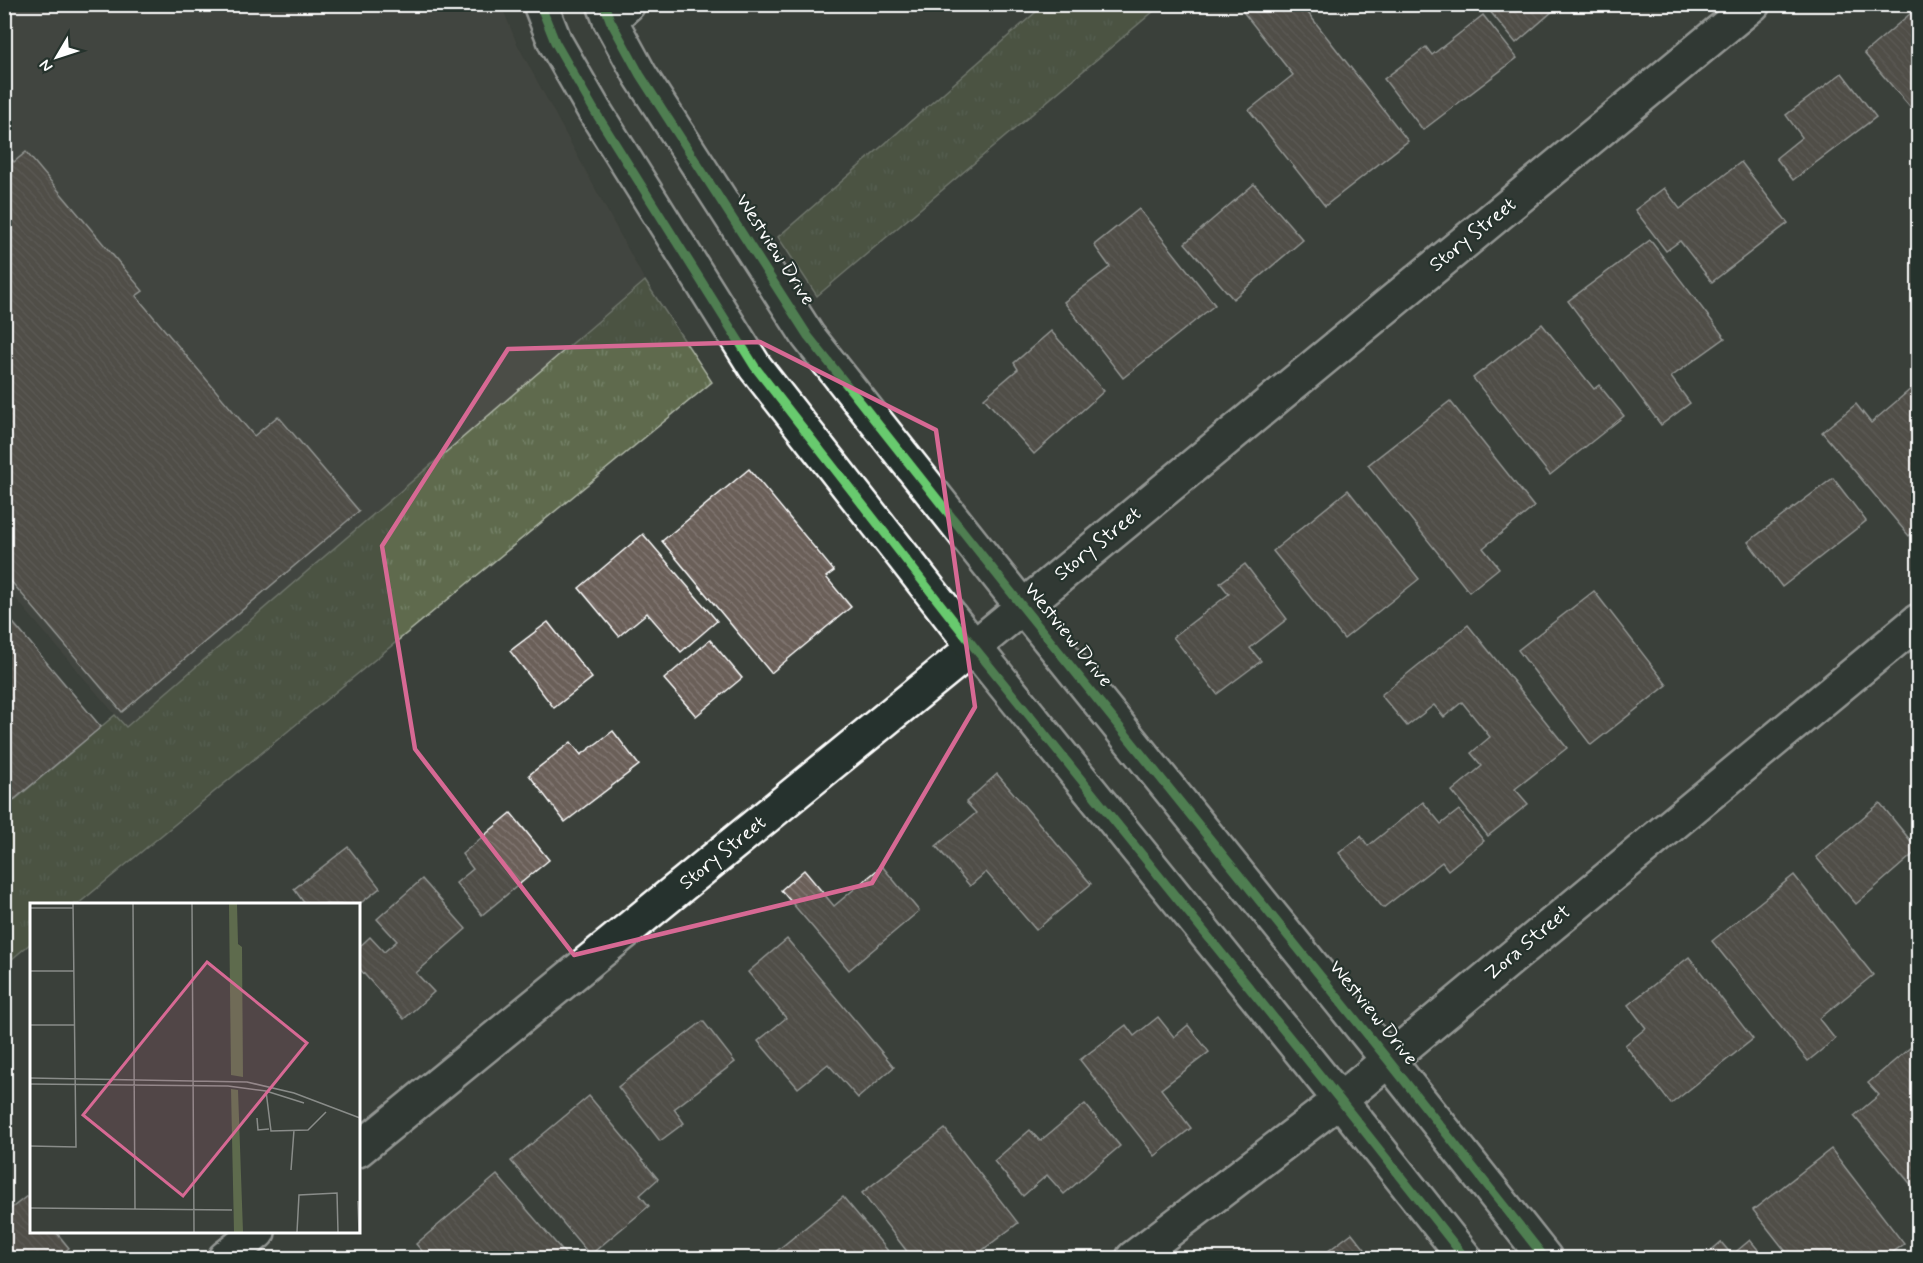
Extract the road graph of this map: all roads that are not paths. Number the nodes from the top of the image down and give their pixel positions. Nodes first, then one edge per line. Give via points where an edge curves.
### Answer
1 (540, 4) edge
2 (1753, 4) edge
3 (614, 10) edge
4 (1022, 606) junction
5 (1918, 621) edge
6 (974, 647) junction
7 (1388, 1060) junction
8 (1340, 1100) junction
9 (360, 1148) edge
10 (257, 1233) edge
11 (225, 1258) edge
12 (1133, 1258) edge
13 (1465, 1258) edge
14 (1545, 1258) edge

1 - 6 main road via 555,42 594,110 755,367
2 - 4 main road, Story Street
3 - 4 main road, Westview Drive via 640,75 808,336
4 - 6 main road, Story Street
4 - 7 main road, Westview Drive
5 - 7 main road, Zora Street
6 - 8 main road
6 - 9 main road, Story Street
7 - 8 main road, Zora Street
7 - 14 main road, Westview Drive
8 - 12 main road, Zora Street
8 - 13 main road
10 - 11 main road

